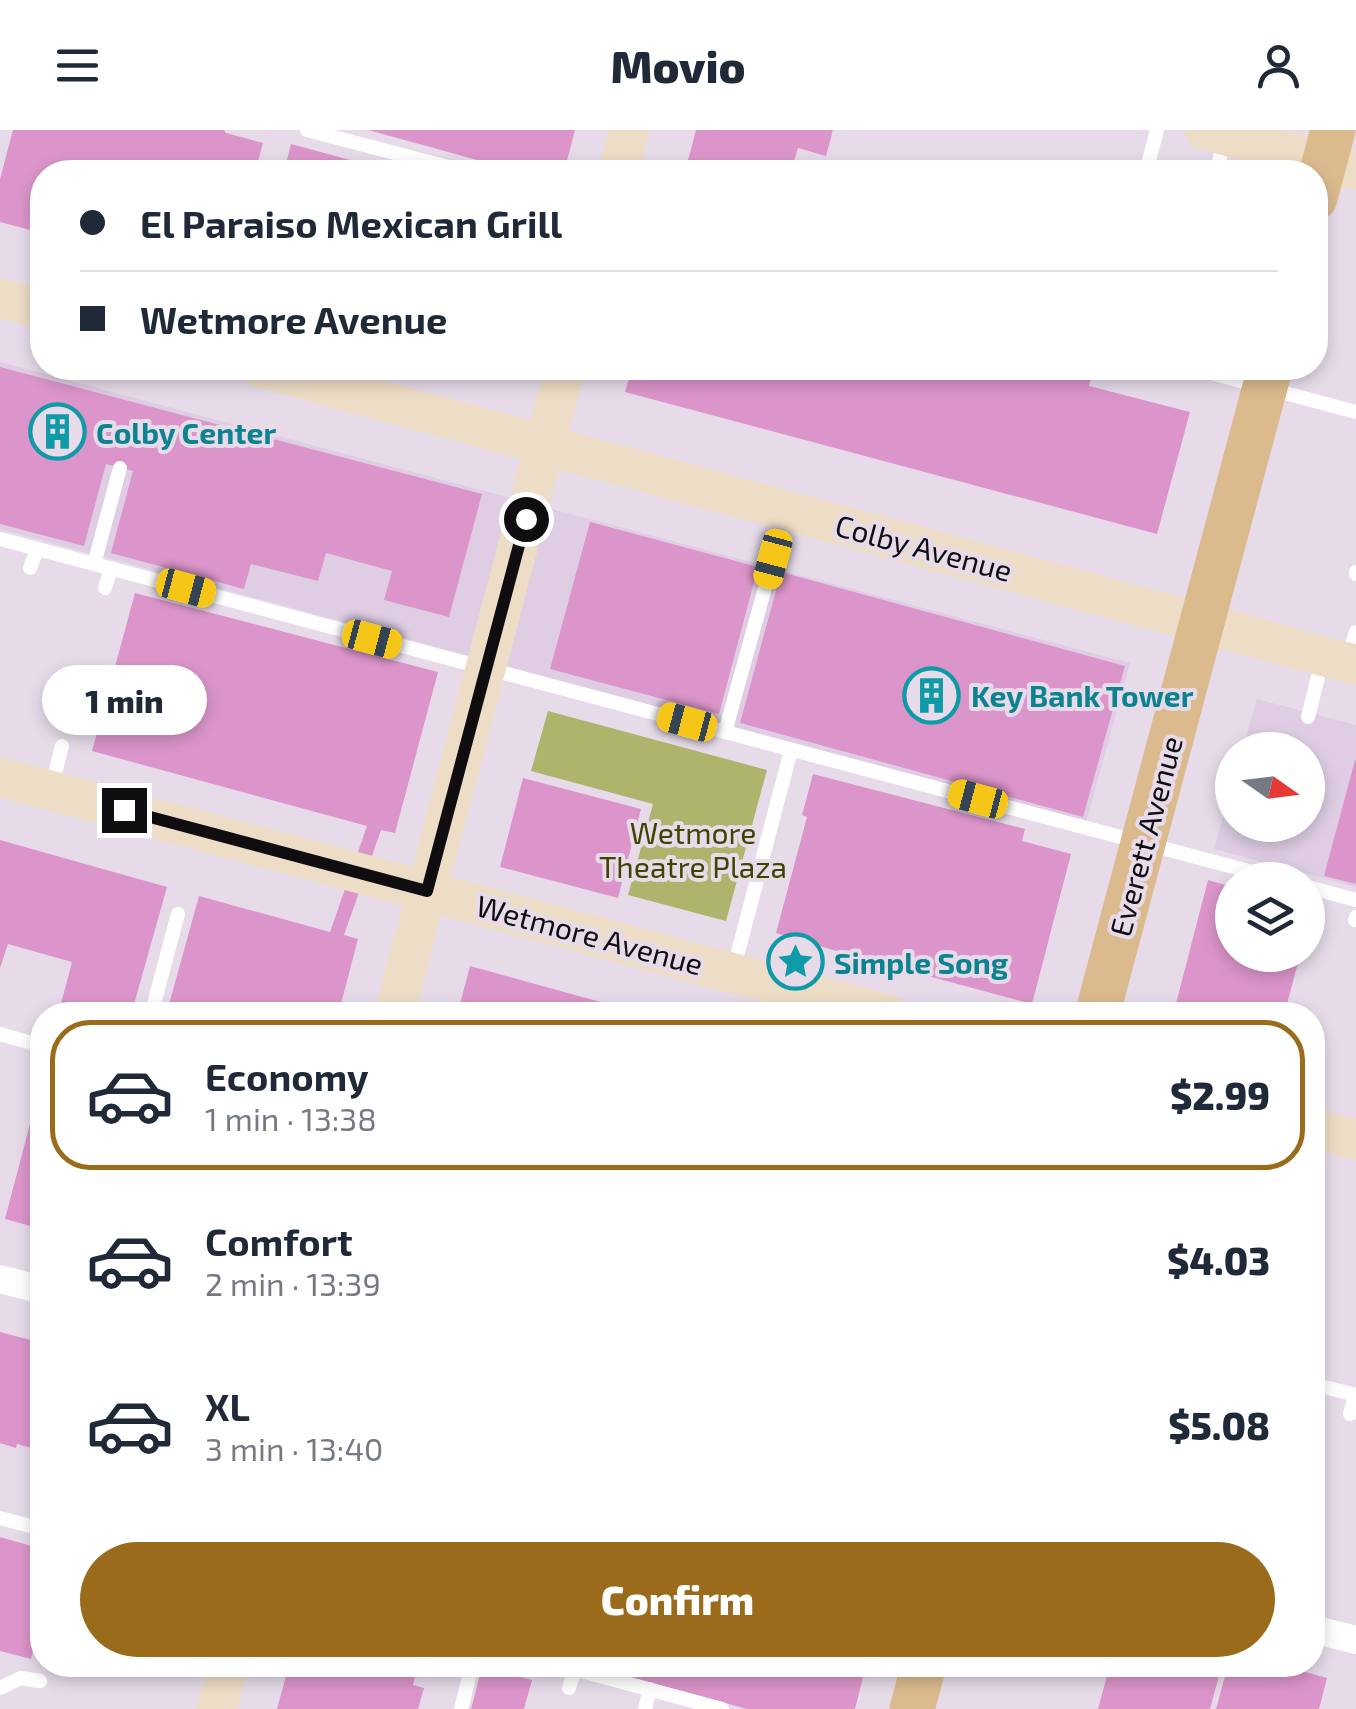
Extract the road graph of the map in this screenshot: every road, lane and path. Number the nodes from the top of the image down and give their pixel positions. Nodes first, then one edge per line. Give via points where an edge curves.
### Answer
1 (307, 130) edge
2 (629, 130) edge
3 (1157, 130) edge
4 (1216, 146) edge
5 (421, 160) edge
6 (621, 160) edge
7 (1149, 160) edge
8 (1301, 160) edge
9 (0, 298) edge
10 (30, 306) edge
11 (307, 380) edge
12 (563, 380) edge
13 (1266, 380) edge
14 (1275, 380) edge
15 (1356, 412) edge
16 (546, 443) junction
17 (120, 468) dead end
18 (0, 539) edge
19 (36, 549) junction
20 (773, 559) dead end
21 (94, 564) junction
22 (30, 568) dead end
23 (111, 568) junction
24 (105, 588) dead end
25 (1202, 623) junction
26 (1346, 654) edge
27 (485, 669) junction
28 (1308, 718) dead end
29 (725, 732) junction
30 (62, 746) dead end
31 (792, 750) junction
32 (0, 777) edge
33 (50, 790) junction
34 (1143, 842) junction
35 (1238, 862) edge
36 (427, 891) junction
37 (1325, 892) edge
38 (1356, 900) edge
39 (178, 914) dead end
40 (733, 972) junction
41 (154, 1002) edge
42 (397, 1002) edge
43 (842, 1002) edge
44 (1100, 1002) edge
45 (0, 1034) edge
46 (30, 1043) edge
47 (1325, 1132) edge
48 (1356, 1140) edge
49 (0, 1279) edge
50 (30, 1287) edge
51 (1325, 1387) edge
52 (1355, 1395) edge
53 (1350, 1414) dead end
54 (0, 1518) edge
55 (30, 1526) edge
56 (1325, 1632) edge
57 (1356, 1640) edge
58 (225, 1677) edge
59 (469, 1677) edge
60 (572, 1677) edge
61 (604, 1677) edge
62 (921, 1677) edge
63 (40, 1682) dead end
64 (0, 1688) edge
65 (570, 1688) dead end
66 (650, 1689) junction
67 (217, 1709) edge
68 (461, 1709) edge
69 (644, 1709) edge
70 (722, 1709) edge
71 (912, 1709) edge

1 - 5 lane
2 - 6 street
3 - 7 lane
4 - 8 street
9 - 10 street
11 - 16 street, Colby Avenue
12 - 16 street
13 - 25 main road, Everett Avenue
14 - 15 lane
16 - 25 street, Colby Avenue
16 - 27 street
17 - 21 lane
18 - 19 lane
19 - 21 lane
19 - 22 lane
20 - 29 lane
21 - 23 lane
23 - 24 lane
23 - 27 lane
25 - 26 street, Colby Avenue
25 - 34 main road, Everett Avenue
26 - 28 lane
27 - 29 lane
27 - 36 street
29 - 31 lane
30 - 33 lane
31 - 34 lane
31 - 40 lane
32 - 33 street, Wetmore Avenue
33 - 36 street, Wetmore Avenue
34 - 35 lane
34 - 44 main road, Everett Avenue
36 - 40 street, Wetmore Avenue
36 - 42 street
37 - 38 lane
39 - 41 lane
40 - 43 street, Wetmore Avenue
45 - 46 lane
47 - 48 street
49 - 50 street
51 - 52 lane
52 - 53 lane
54 - 55 lane
56 - 57 street
58 - 67 street
59 - 68 lane
60 - 65 lane
61 - 66 lane
62 - 71 main road
63 - 64 lane via 22,1678
66 - 69 lane
66 - 70 lane

